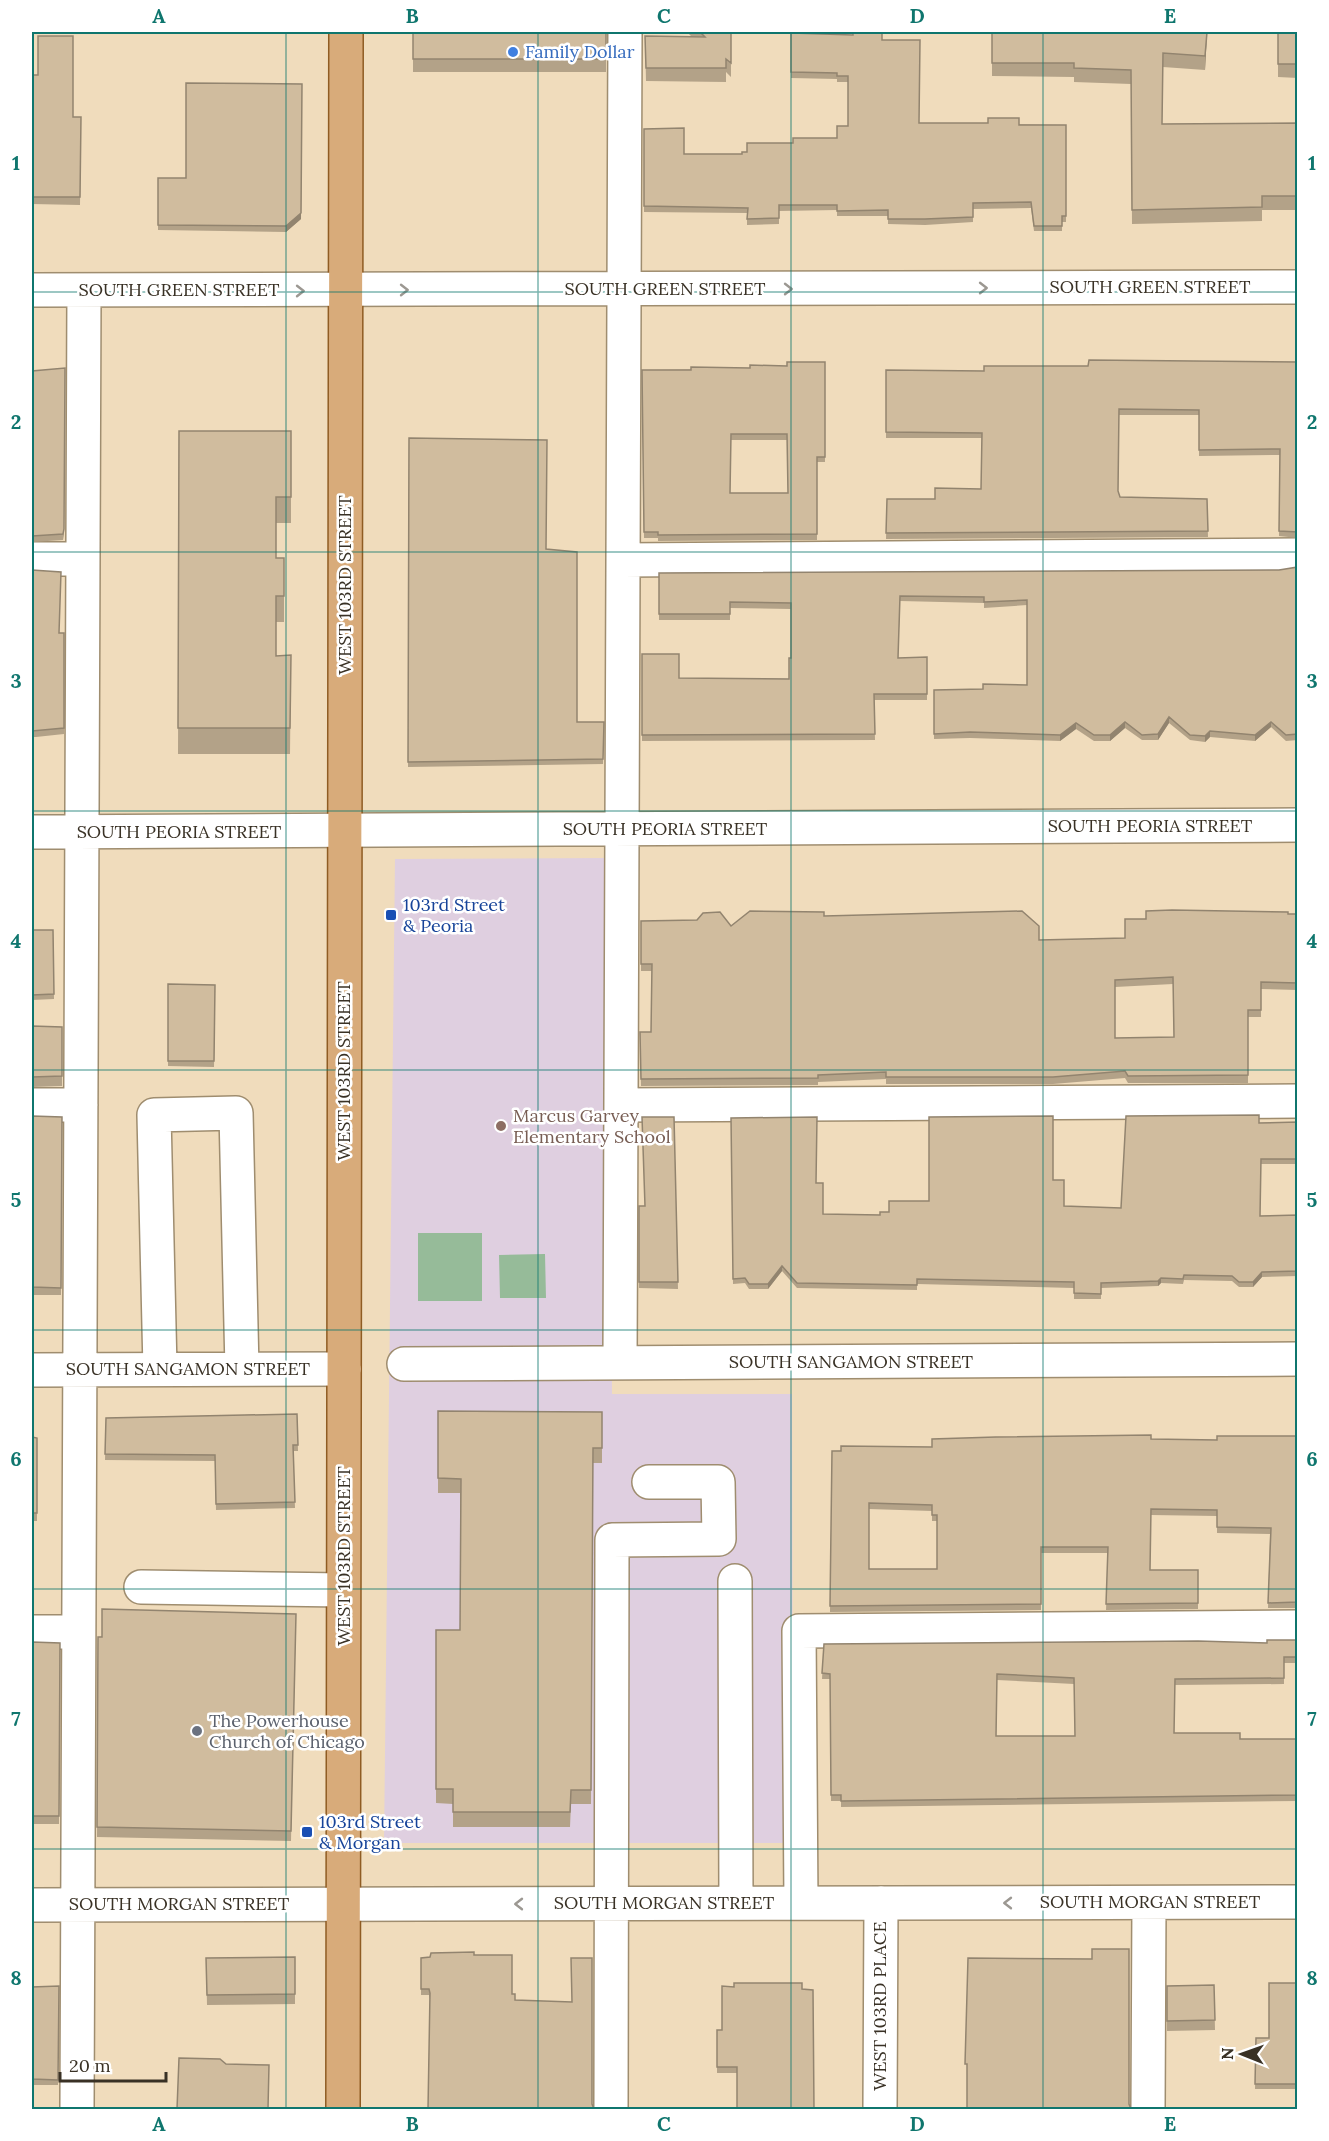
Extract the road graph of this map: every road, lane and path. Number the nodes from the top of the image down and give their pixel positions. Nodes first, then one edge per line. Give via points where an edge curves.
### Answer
1 (346, 32) edge
2 (625, 32) edge
3 (1298, 287) edge
4 (32, 290) edge
5 (84, 290) junction
6 (346, 290) junction
7 (624, 290) junction
8 (1298, 555) edge
9 (32, 559) edge
10 (83, 559) junction
11 (623, 560) junction
12 (1298, 825) edge
13 (622, 829) junction
14 (345, 831) junction
15 (32, 832) edge
16 (82, 832) junction
17 (1298, 1101) edge
18 (81, 1105) junction
19 (621, 1105) junction
20 (32, 1106) edge
21 (1298, 1359) edge
22 (620, 1363) junction
23 (404, 1364) dead end
24 (160, 1369) junction
25 (242, 1369) junction
26 (344, 1369) junction
27 (32, 1370) edge
28 (80, 1370) junction
29 (649, 1482) dead end
30 (735, 1581) dead end
31 (141, 1587) dead end
32 (343, 1590) junction
33 (1298, 1627) edge
34 (32, 1632) edge
35 (78, 1632) junction
36 (1149, 1902) junction
37 (1298, 1902) edge
38 (611, 1903) junction
39 (736, 1903) junction
40 (801, 1903) junction
41 (881, 1903) junction
42 (343, 1904) junction
43 (32, 1905) edge
44 (78, 1905) junction
45 (77, 2109) edge
46 (343, 2109) edge
47 (611, 2109) edge
48 (880, 2109) edge
49 (1148, 2109) edge

1 - 6 main road, WEST 103RD STREET
2 - 7 street
7 -> 3 street, SOUTH GREEN STREET
4 - 5 street, SOUTH GREEN STREET
5 -> 6 street, SOUTH GREEN STREET
5 - 10 street
6 -> 7 street, SOUTH GREEN STREET
6 - 14 main road, WEST 103RD STREET
7 - 11 street
8 - 11 street
9 - 10 street
10 - 16 street
11 - 13 street
12 - 13 street, SOUTH PEORIA STREET
13 - 14 street, SOUTH PEORIA STREET
13 - 19 street
14 - 16 street, SOUTH PEORIA STREET
14 - 26 main road, WEST 103RD STREET
15 - 16 street, SOUTH PEORIA STREET
16 - 18 street
17 - 19 street
18 - 20 street
18 - 28 street
19 - 22 street
21 - 22 street, SOUTH SANGAMON STREET
22 - 23 street, SOUTH SANGAMON STREET
24 - 25 street, SOUTH SANGAMON STREET
24 - 25 street via 154,1115 236,1113
24 - 28 street, SOUTH SANGAMON STREET
25 - 26 street, SOUTH SANGAMON STREET
26 - 32 main road, WEST 103RD STREET
27 - 28 street, SOUTH SANGAMON STREET
28 - 35 street
29 - 38 street via 718,1482 718,1539 612,1540
30 - 39 street
31 - 32 street
32 - 42 main road, WEST 103RD STREET
33 - 40 street via 800,1631
34 - 35 street
35 - 44 street
36 - 37 street, SOUTH MORGAN STREET
36 -> 41 street, SOUTH MORGAN STREET
36 - 49 street
38 - 39 street, SOUTH MORGAN STREET
38 -> 42 street, SOUTH MORGAN STREET
38 - 47 street
39 - 40 street, SOUTH MORGAN STREET
40 - 41 street, SOUTH MORGAN STREET
41 - 48 street, WEST 103RD PLACE
42 - 44 street, SOUTH MORGAN STREET
42 - 46 main road, WEST 103RD STREET
43 - 44 street, SOUTH MORGAN STREET
44 - 45 street

